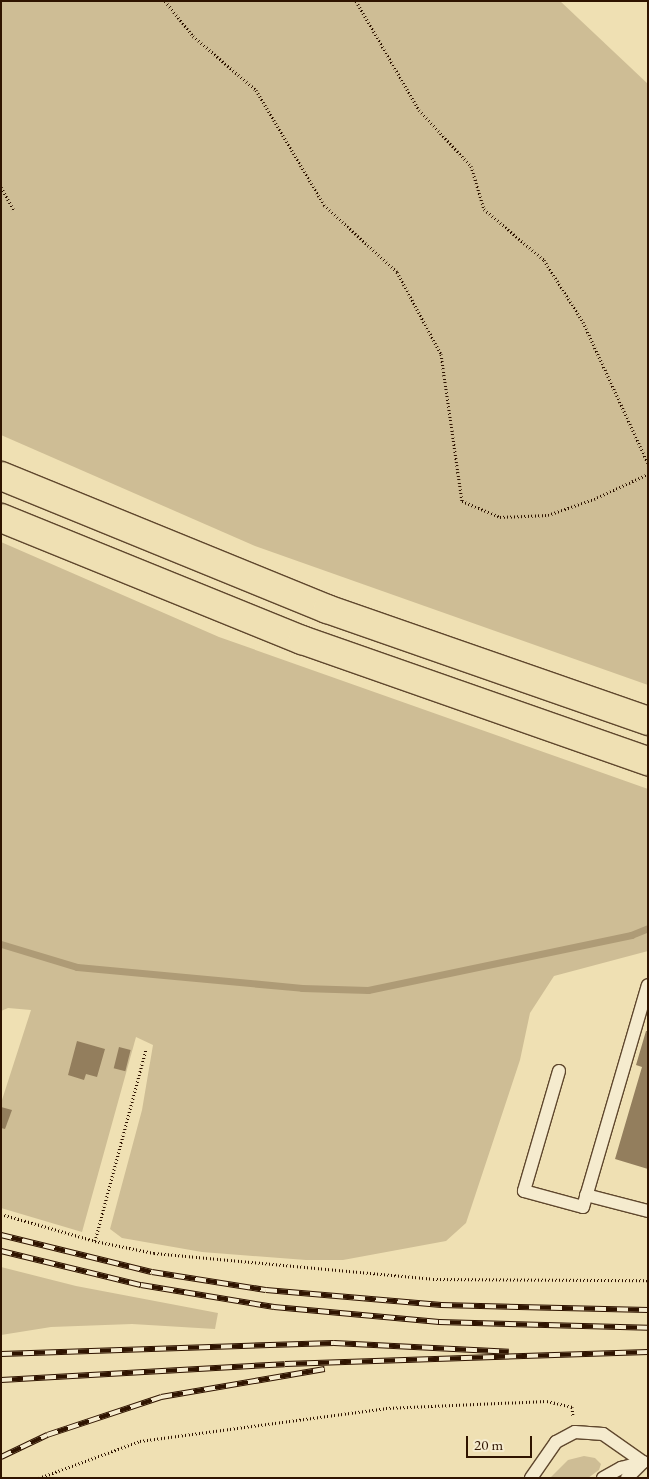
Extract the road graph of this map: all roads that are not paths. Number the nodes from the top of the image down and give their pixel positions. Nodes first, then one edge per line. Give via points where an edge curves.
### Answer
1 (1, 476) edge
2 (1, 518) edge
3 (648, 721) edge
4 (648, 761) edge
5 (648, 985) edge
6 (559, 1071) dead end
7 (586, 1195) junction
8 (648, 1211) edge
9 (645, 1460) edge
10 (531, 1478) edge
11 (603, 1478) edge
12 (627, 1478) edge

1 - 3 main road via 327,609
2 - 4 main road via 294,636
5 - 7 lane
6 - 7 lane via 524,1191 583,1207
7 - 8 lane
9 - 10 lane via 602,1434 574,1432 556,1442
9 - 11 lane
9 - 12 lane

